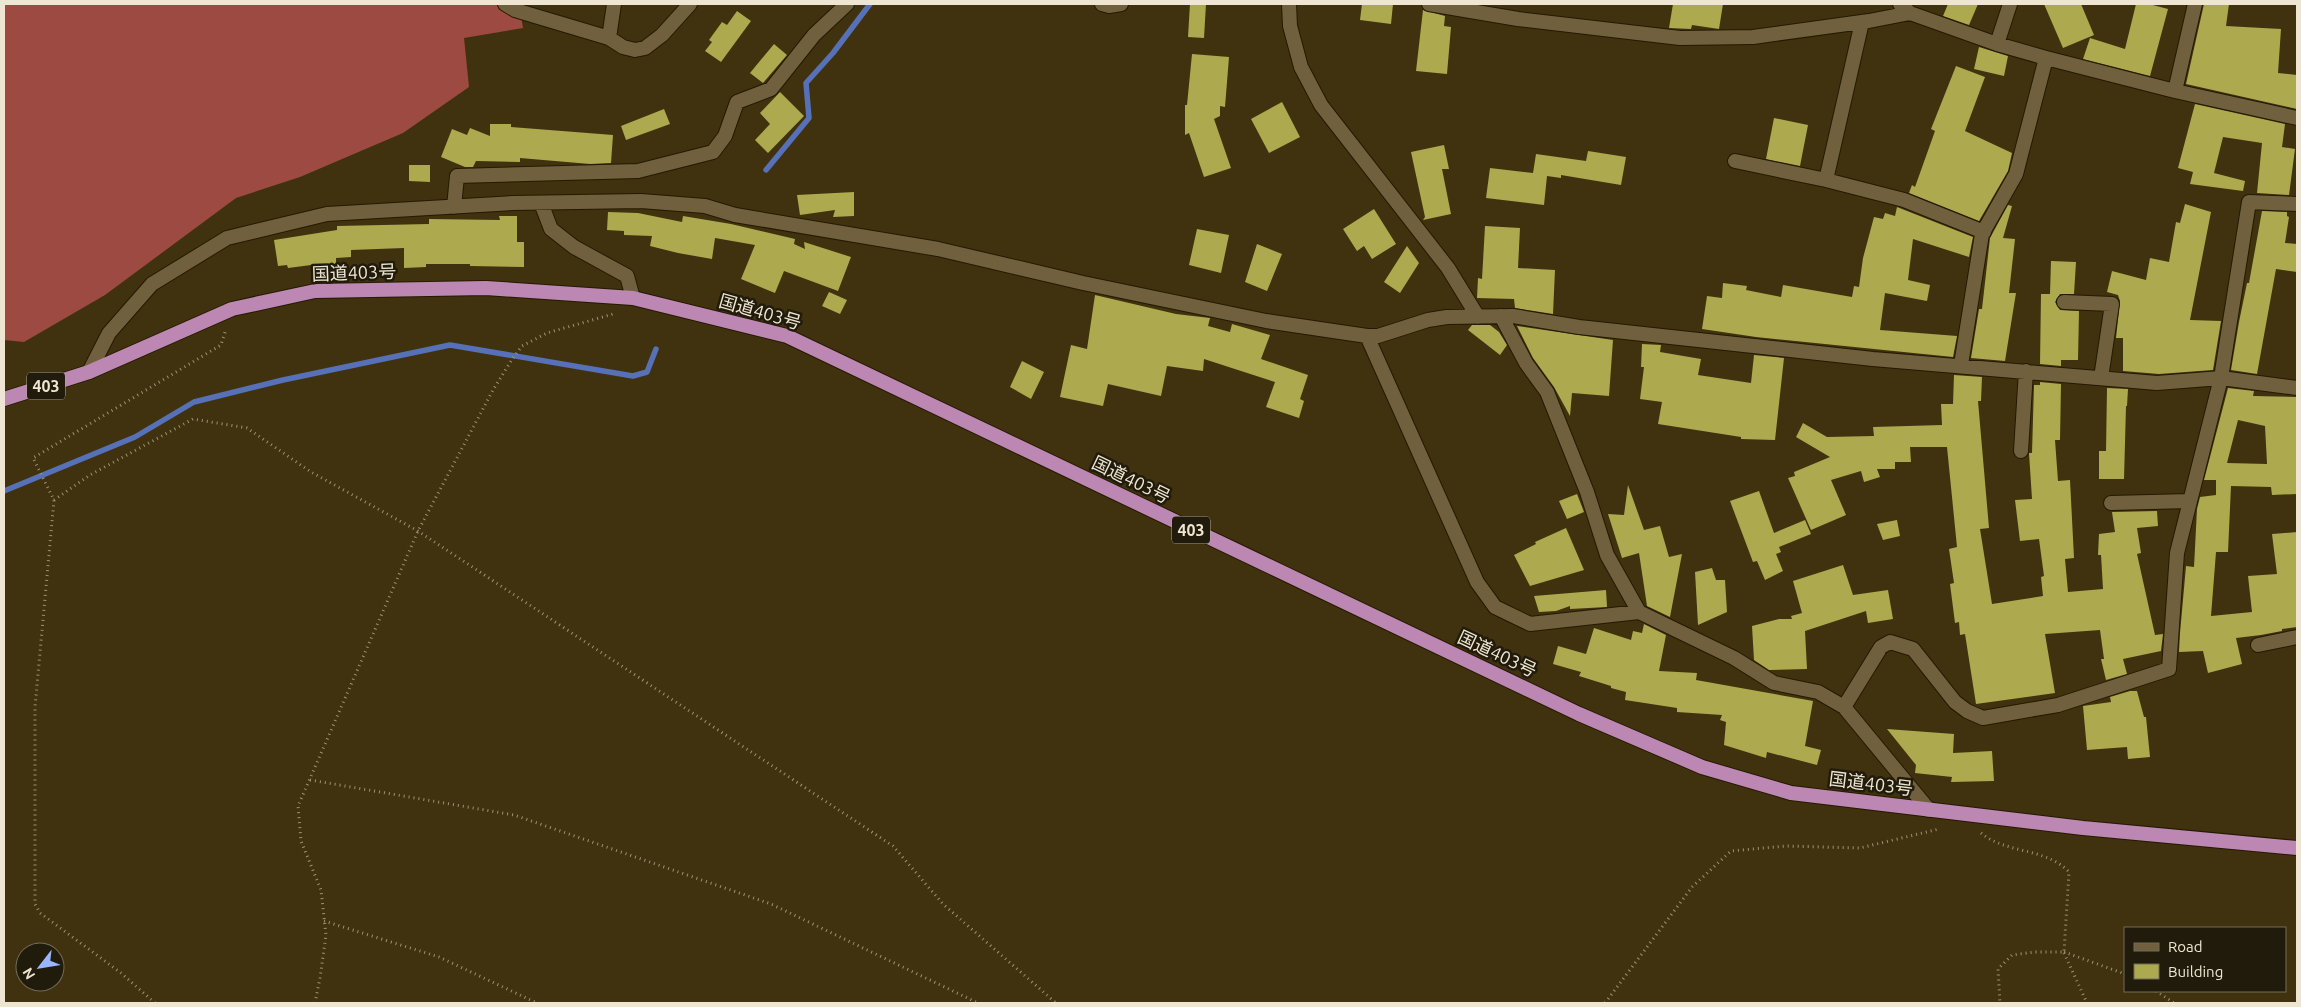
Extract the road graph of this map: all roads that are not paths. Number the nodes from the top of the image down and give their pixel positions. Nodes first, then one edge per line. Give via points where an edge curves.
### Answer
1 (505, 4) edge
2 (614, 4) edge
3 (690, 4) edge
4 (847, 4) edge
5 (1102, 4) edge
6 (1121, 4) edge
7 (1289, 4) edge
8 (1429, 4) edge
9 (2010, 4) edge
10 (2195, 4) edge
11 (1905, 9) edge
12 (1862, 22) junction
13 (609, 38) junction
14 (1997, 44) junction
15 (2046, 58) junction
16 (2175, 91) junction
17 (2297, 118) edge
18 (1735, 161) dead end
19 (1826, 180) junction
20 (540, 203) junction
21 (2297, 204) edge
22 (454, 207) junction
23 (1984, 232) junction
24 (633, 298) junction
25 (2064, 302) dead end
26 (1501, 316) junction
27 (1478, 317) junction
28 (1367, 336) junction
29 (1961, 365) junction
30 (2026, 371) junction
31 (89, 372) junction
32 (2101, 378) junction
33 (2221, 378) junction
34 (2297, 388) edge
35 (4, 400) edge
36 (2021, 451) dead end
37 (2190, 501) junction
38 (2111, 503) dead end
39 (1639, 612) junction
40 (2297, 637) edge
41 (2258, 645) dead end
42 (1844, 707) junction
43 (1929, 810) junction
44 (2297, 848) edge

1 - 13 street via 515,10
2 - 13 street
3 - 13 street via 662,35 645,48 623,47
4 - 22 street via 814,35 771,89 737,102 725,136 713,152 638,171 457,176
5 - 6 street
7 - 27 street via 1290,26 1301,67 1321,105 1448,268
8 - 12 street via 1518,19 1680,38 1753,37
9 - 14 street
10 - 16 street
11 - 12 street
11 - 14 street
12 - 19 street
14 - 15 street
15 - 16 street
15 - 23 street via 2016,174
16 - 17 street
18 - 19 street
19 - 23 street via 1904,200
20 - 22 street
20 - 24 street via 551,229 574,247 627,276
20 - 28 street via 641,201 705,206 735,215 938,248 1083,283 1266,321
21 - 33 street via 2249,202
22 - 31 street via 327,214 227,238 152,284 109,333
23 - 29 street
24 - 31 highway, 国道403号 / 403 via 486,288 315,291 232,309
24 - 43 highway, 国道403号 / 403 via 787,336 1580,714 1702,767 1790,793
25 - 32 street via 2112,304
26 - 27 street
26 - 29 street via 1873,359
26 - 39 street via 1526,363 1547,392 1587,492 1606,555
27 - 28 street via 1428,320 1378,336
28 - 39 street via 1478,582 1495,606 1530,624
29 - 30 street
30 - 32 street
30 - 36 street
31 - 35 highway, 国道403号 / 403
32 - 33 street via 2157,383
33 - 34 street
33 - 37 street
37 - 38 street
37 - 42 street via 2177,553 2169,669 2058,705 1984,718 1955,702 1913,649 1890,642 1881,647
39 - 42 street via 1734,658 1774,683 1818,692
40 - 41 street
42 - 43 street
43 - 44 highway, 国道403号 / 403

